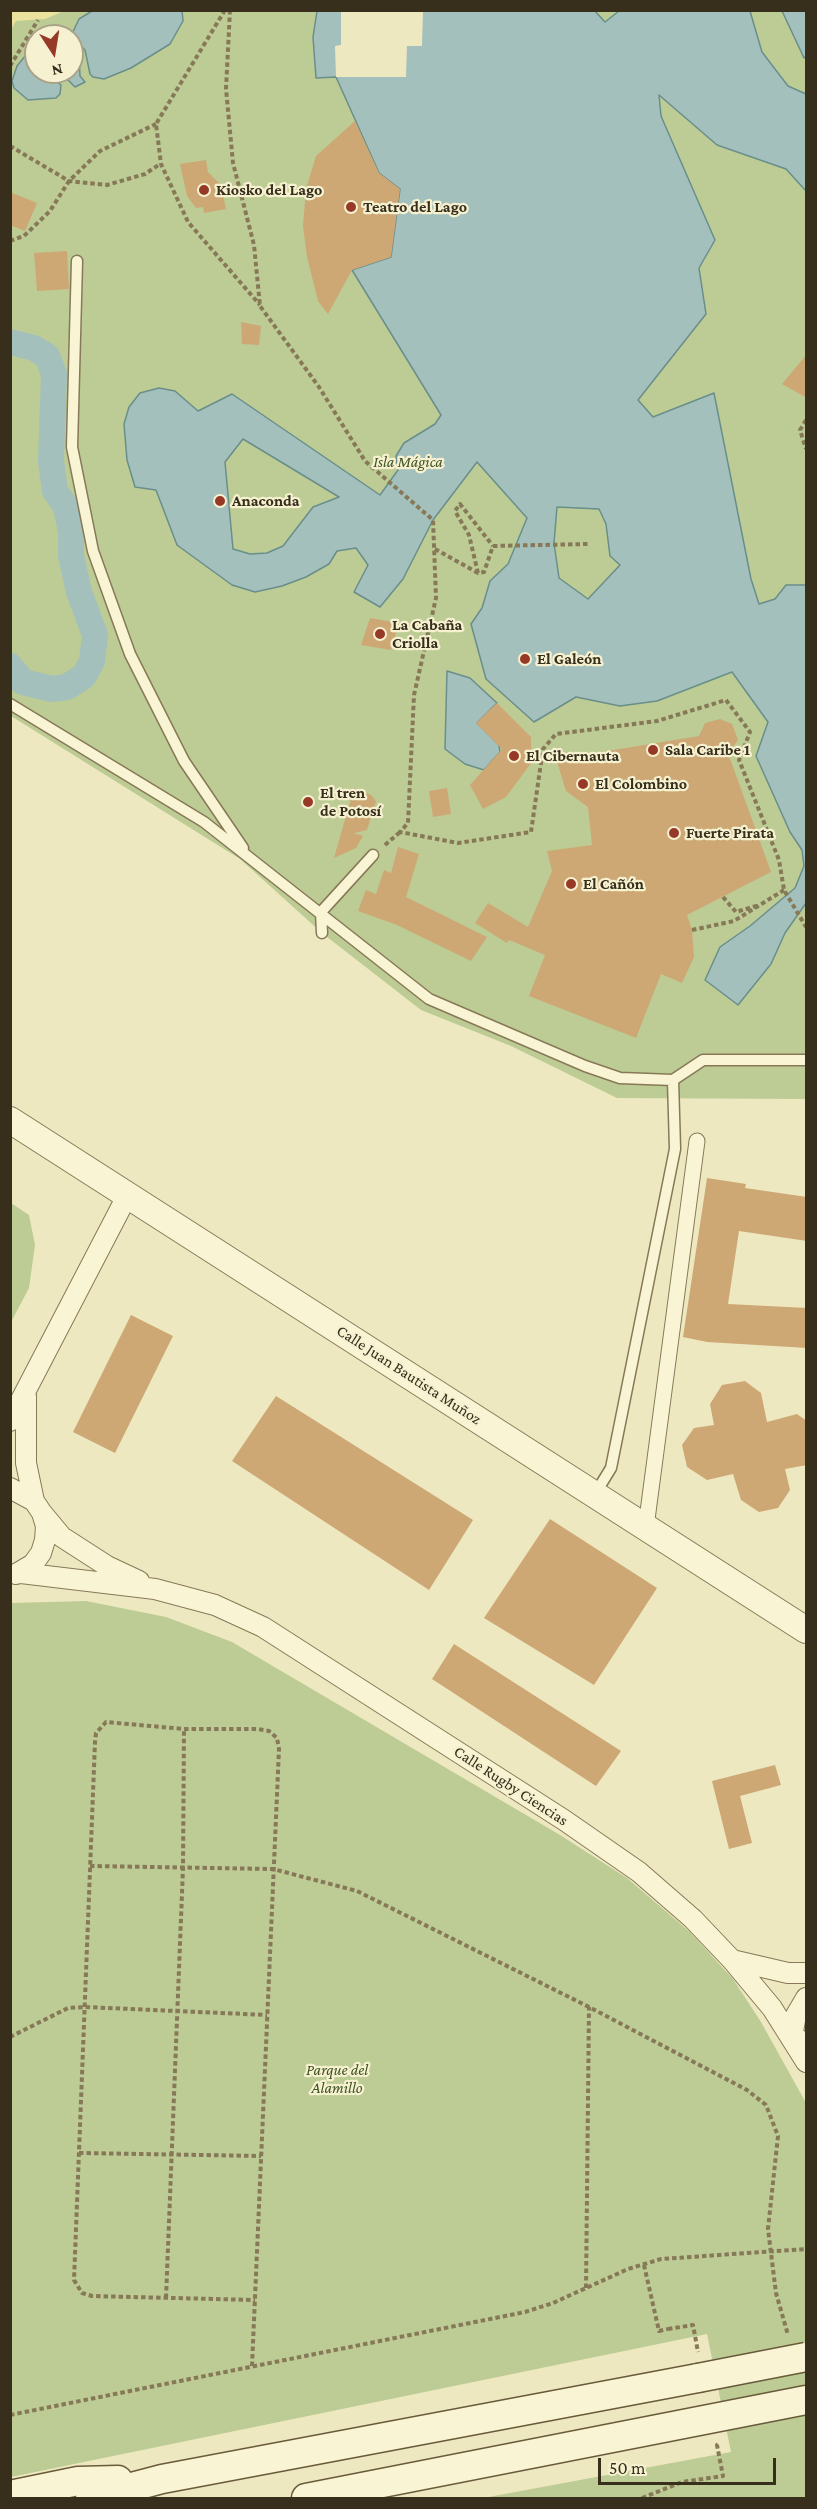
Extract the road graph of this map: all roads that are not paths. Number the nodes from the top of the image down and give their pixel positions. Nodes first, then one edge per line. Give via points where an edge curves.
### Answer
1 (77, 261) dead end
2 (10, 704) edge
3 (373, 855) dead end
4 (250, 857) junction
5 (321, 912) junction
6 (322, 933) dead end
7 (807, 1060) edge
8 (673, 1080) junction
9 (10, 1120) edge
10 (697, 1141) dead end
11 (128, 1196) junction
12 (26, 1390) junction
13 (10, 1421) edge
14 (10, 1488) edge
15 (595, 1494) junction
16 (38, 1507) junction
17 (646, 1527) junction
18 (16, 1574) edge
19 (155, 1588) junction
20 (807, 1630) edge
21 (732, 1960) junction
22 (807, 1973) edge
23 (807, 1998) edge
24 (799, 2039) edge
25 (807, 2062) edge
26 (794, 2340) edge
27 (807, 2400) edge
28 (162, 2478) junction
29 (10, 2495) edge
30 (90, 2499) edge
31 (306, 2499) edge

1 - 4 lane via 72,447 93,551 130,654 184,761
2 - 4 lane via 204,822
3 - 5 lane
4 - 5 lane
5 - 6 lane
5 - 8 lane via 429,999 620,1078
7 - 8 lane via 703,1060
8 - 15 lane via 675,1149 612,1468
9 - 11 street, Calle Juan Bautista Muñoz
10 - 17 street
11 - 12 street
11 - 15 street, Calle Juan Bautista Muñoz
12 - 13 street
12 - 16 street via 26,1463
14 - 16 street via 24,1493
15 - 17 street, Calle Juan Bautista Muñoz
16 - 18 street via 45,1540 33,1564
16 - 19 street via 62,1537 107,1566
17 - 20 street, Calle Juan Bautista Muñoz
18 - 19 street
19 - 21 street, Calle Rugby Ciencias via 215,1605 263,1627 564,1820 639,1872
21 - 22 street via 789,1973
21 - 24 street, Calle Rugby Ciencias
23 - 24 street via 796,2015
24 - 25 street, Calle Rugby Ciencias
26 - 28 main road, bridge via 698,2378
27 - 31 main road
28 - 29 main road via 78,2481
28 - 30 main road

